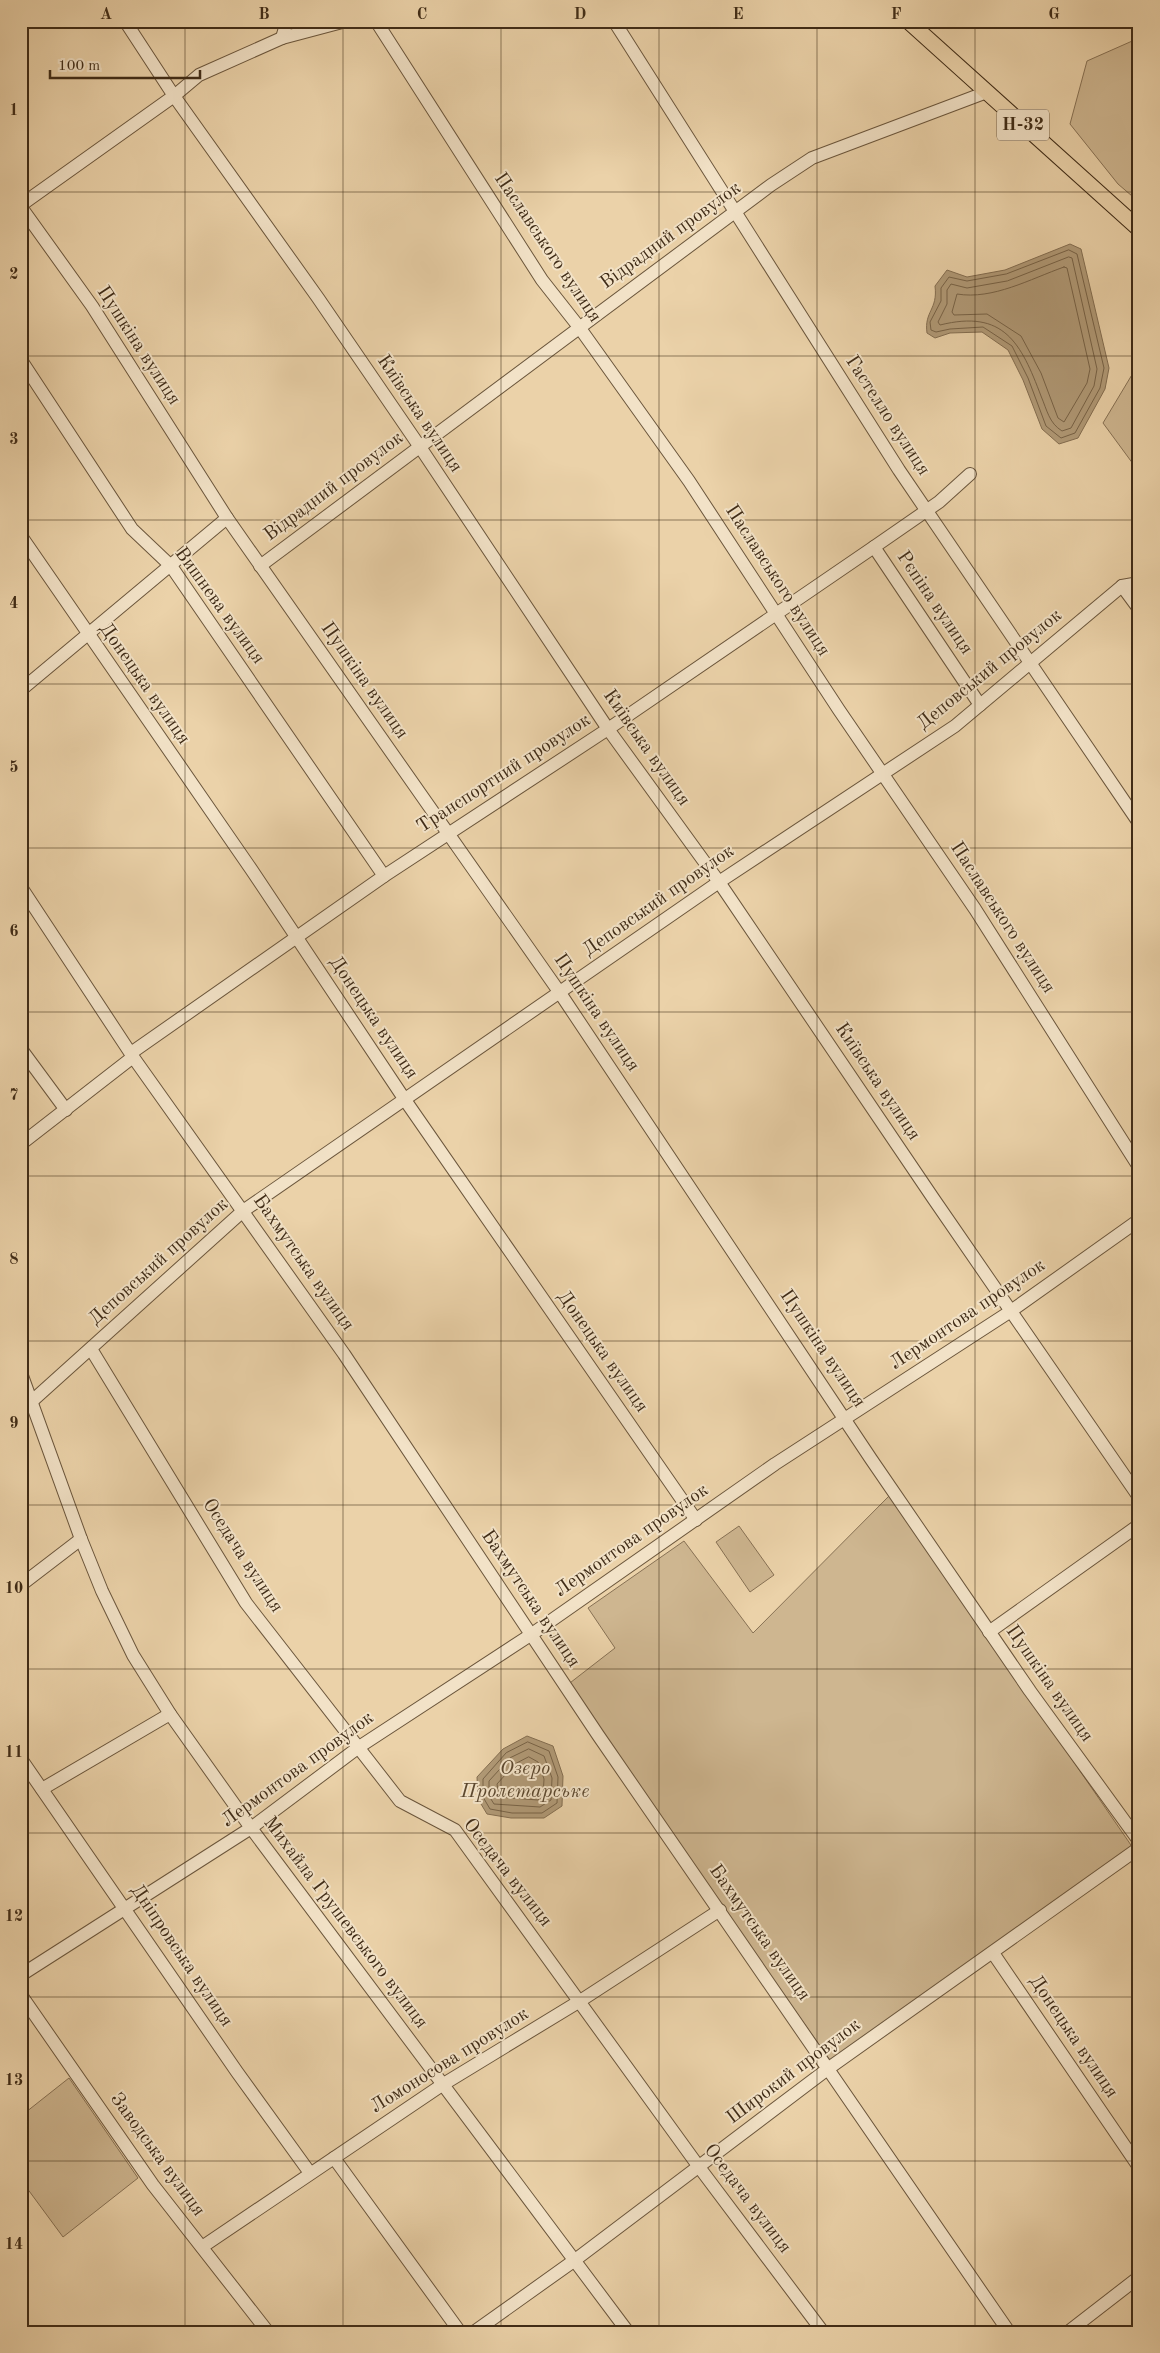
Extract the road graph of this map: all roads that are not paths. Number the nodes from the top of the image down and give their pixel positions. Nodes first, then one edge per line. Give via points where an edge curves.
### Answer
1 (125, 21) edge
2 (287, 21) edge
3 (346, 21) edge
4 (376, 21) edge
5 (614, 21) edge
6 (908, 21) edge
7 (282, 38) junction
8 (987, 92) junction
9 (174, 96) junction
10 (21, 206) edge
11 (734, 213) junction
12 (1139, 229) edge
13 (579, 327) junction
14 (21, 360) edge
15 (420, 447) junction
16 (970, 474) dead end
17 (926, 511) junction
18 (227, 518) junction
19 (21, 536) edge
20 (874, 547) junction
21 (171, 566) junction
22 (260, 566) junction
23 (1139, 583) edge
24 (1122, 586) junction
25 (1139, 609) edge
26 (776, 614) junction
27 (86, 634) junction
28 (1030, 664) junction
29 (21, 690) edge
30 (980, 705) junction
31 (608, 729) junction
32 (882, 773) junction
33 (1139, 823) edge
34 (449, 832) junction
35 (384, 876) junction
36 (719, 882) junction
37 (21, 886) edge
38 (297, 938) junction
39 (560, 993) junction
40 (21, 1049) edge
41 (132, 1055) junction
42 (405, 1100) junction
43 (66, 1110) junction
44 (21, 1144) edge
45 (1139, 1167) edge
46 (243, 1211) junction
47 (1139, 1220) edge
48 (1012, 1311) junction
49 (91, 1349) junction
50 (21, 1373) edge
51 (32, 1402) junction
52 (21, 1411) edge
53 (846, 1419) junction
54 (1139, 1496) edge
55 (696, 1520) junction
56 (1139, 1525) edge
57 (81, 1539) junction
58 (21, 1585) edge
59 (989, 1632) junction
60 (532, 1634) junction
61 (170, 1714) junction
62 (359, 1747) junction
63 (21, 1759) edge
64 (42, 1789) junction
65 (251, 1828) junction
66 (1139, 1841) edge
67 (1139, 1848) edge
68 (127, 1909) junction
69 (720, 1910) junction
70 (993, 1953) junction
71 (21, 1975) edge
72 (21, 1995) edge
73 (580, 2001) junction
74 (829, 2068) junction
75 (442, 2085) junction
76 (334, 2158) junction
77 (698, 2167) junction
78 (1139, 2167) edge
79 (310, 2173) junction
80 (202, 2247) junction
81 (575, 2260) junction
82 (1139, 2277) edge
83 (268, 2332) edge
84 (460, 2332) edge
85 (474, 2332) edge
86 (628, 2332) edge
87 (823, 2332) edge
88 (1009, 2332) edge
89 (1068, 2332) edge

1 - 9 street, Київська вулиця
2 - 7 street
3 - 7 street
4 - 13 street, Паславського вулиця via 542,280
5 - 11 street, Гастелло вулиця
6 - 8 main road, Н-32
7 - 9 street via 200,75
8 - 11 street, Відрадний провулок via 812,158
8 - 12 main road, Н-32
9 - 10 street
9 - 15 street, Київська вулиця
10 - 18 street, Пушкіна вулиця via 92,306
11 - 13 street, Відрадний провулок
11 - 17 street, Гастелло вулиця
13 - 15 street, Відрадний провулок
13 - 26 street, Паславського вулиця via 689,482
14 - 21 street, Вишнева вулиця via 132,529
15 - 22 street, Відрадний провулок
15 - 31 street, Київська вулиця
16 - 17 street, Транспортний провулок
17 - 20 street, Транспортний провулок
17 - 28 street, Гастелло вулиця
18 - 21 street
18 - 22 street, Пушкіна вулиця
19 - 27 street, Донецька вулиця
20 - 26 street, Транспортний провулок
20 - 30 street, Рєпіна вулиця
21 - 27 street
21 - 35 street, Вишнева вулиця
22 - 34 street, Пушкіна вулиця
23 - 24 street
24 - 25 street
24 - 28 street, Деповський провулок
26 - 31 street, Транспортний провулок
26 - 32 street, Паславського вулиця
27 - 29 street
27 - 38 street, Донецька вулиця
28 - 30 street, Деповський провулок
28 - 33 street, Гастелло вулиця
30 - 32 street, Деповський провулок via 955,726
31 - 34 street, Транспортний провулок
31 - 36 street, Київська вулиця
32 - 36 street, Деповський провулок
32 - 45 street, Паславського вулиця via 975,909
34 - 35 street, Транспортний провулок
34 - 39 street, Пушкіна вулиця
35 - 38 street, Транспортний провулок
36 - 39 street, Деповський провулок
36 - 48 street, Київська вулиця
37 - 41 street, Бахмутська вулиця
38 - 41 street, Транспортний провулок
38 - 42 street, Донецька вулиця
39 - 42 street, Деповський провулок
39 - 53 street, Пушкіна вулиця
40 - 43 street
41 - 43 street, Транспортний провулок
41 - 46 street, Бахмутська вулиця
42 - 46 street, Деповський провулок
42 - 55 street, Донецька вулиця
43 - 44 street, Транспортний провулок
46 - 49 street, Деповський провулок
46 - 60 street, Бахмутська вулиця via 344,1354
47 - 48 street, Лермонтова провулок
48 - 53 street, Лермонтова провулок
48 - 54 street, Київська вулиця
49 - 51 street, Деповський провулок
49 - 62 street, Оседача вулиця via 246,1603
50 - 51 street, Михайла Грушевського вулиця
51 - 52 street, Деповський провулок
51 - 57 street, Михайла Грушевського вулиця
53 - 55 street, Лермонтова провулок
53 - 59 street, Пушкіна вулиця
55 - 60 street, Лермонтова провулок
56 - 59 street
57 - 58 street
57 - 61 street, Михайла Грушевського вулиця via 133,1655
59 - 66 street, Пушкіна вулиця
60 - 62 street, Лермонтова провулок
60 - 69 street, Бахмутська вулиця
61 - 64 street
61 - 65 street, Михайла Грушевського вулиця
62 - 65 street, Лермонтова провулок
62 - 73 street, Оседача вулиця via 400,1801 455,1830
63 - 64 street, Дніпровська вулиця
64 - 68 street, Дніпровська вулиця
65 - 68 street, Лермонтова провулок
65 - 75 street, Михайла Грушевського вулиця
67 - 70 street, Широкий провулок
68 - 71 street, Лермонтова провулок
68 - 79 street, Дніпровська вулиця via 236,2072
69 - 73 street, Ломоносова провулок
69 - 74 street, Бахмутська вулиця
70 - 74 street, Широкий провулок
70 - 78 street, Донецька вулиця
72 - 80 street, Заводська вулиця via 153,2185
73 - 75 street, Ломоносова провулок
73 - 77 street, Оседача вулиця
74 - 77 street, Широкий провулок
74 - 88 street, Бахмутська вулиця
75 - 76 street, Ломоносова провулок
75 - 81 street, Михайла Грушевського вулиця
76 - 79 street, Ломоносова провулок
76 - 84 street
77 - 81 street, Широкий провулок
77 - 87 street, Оседача вулиця
79 - 80 street, Ломоносова провулок
80 - 83 street, Заводська вулиця
81 - 85 street, Широкий провулок
81 - 86 street, Михайла Грушевського вулиця
82 - 89 street

